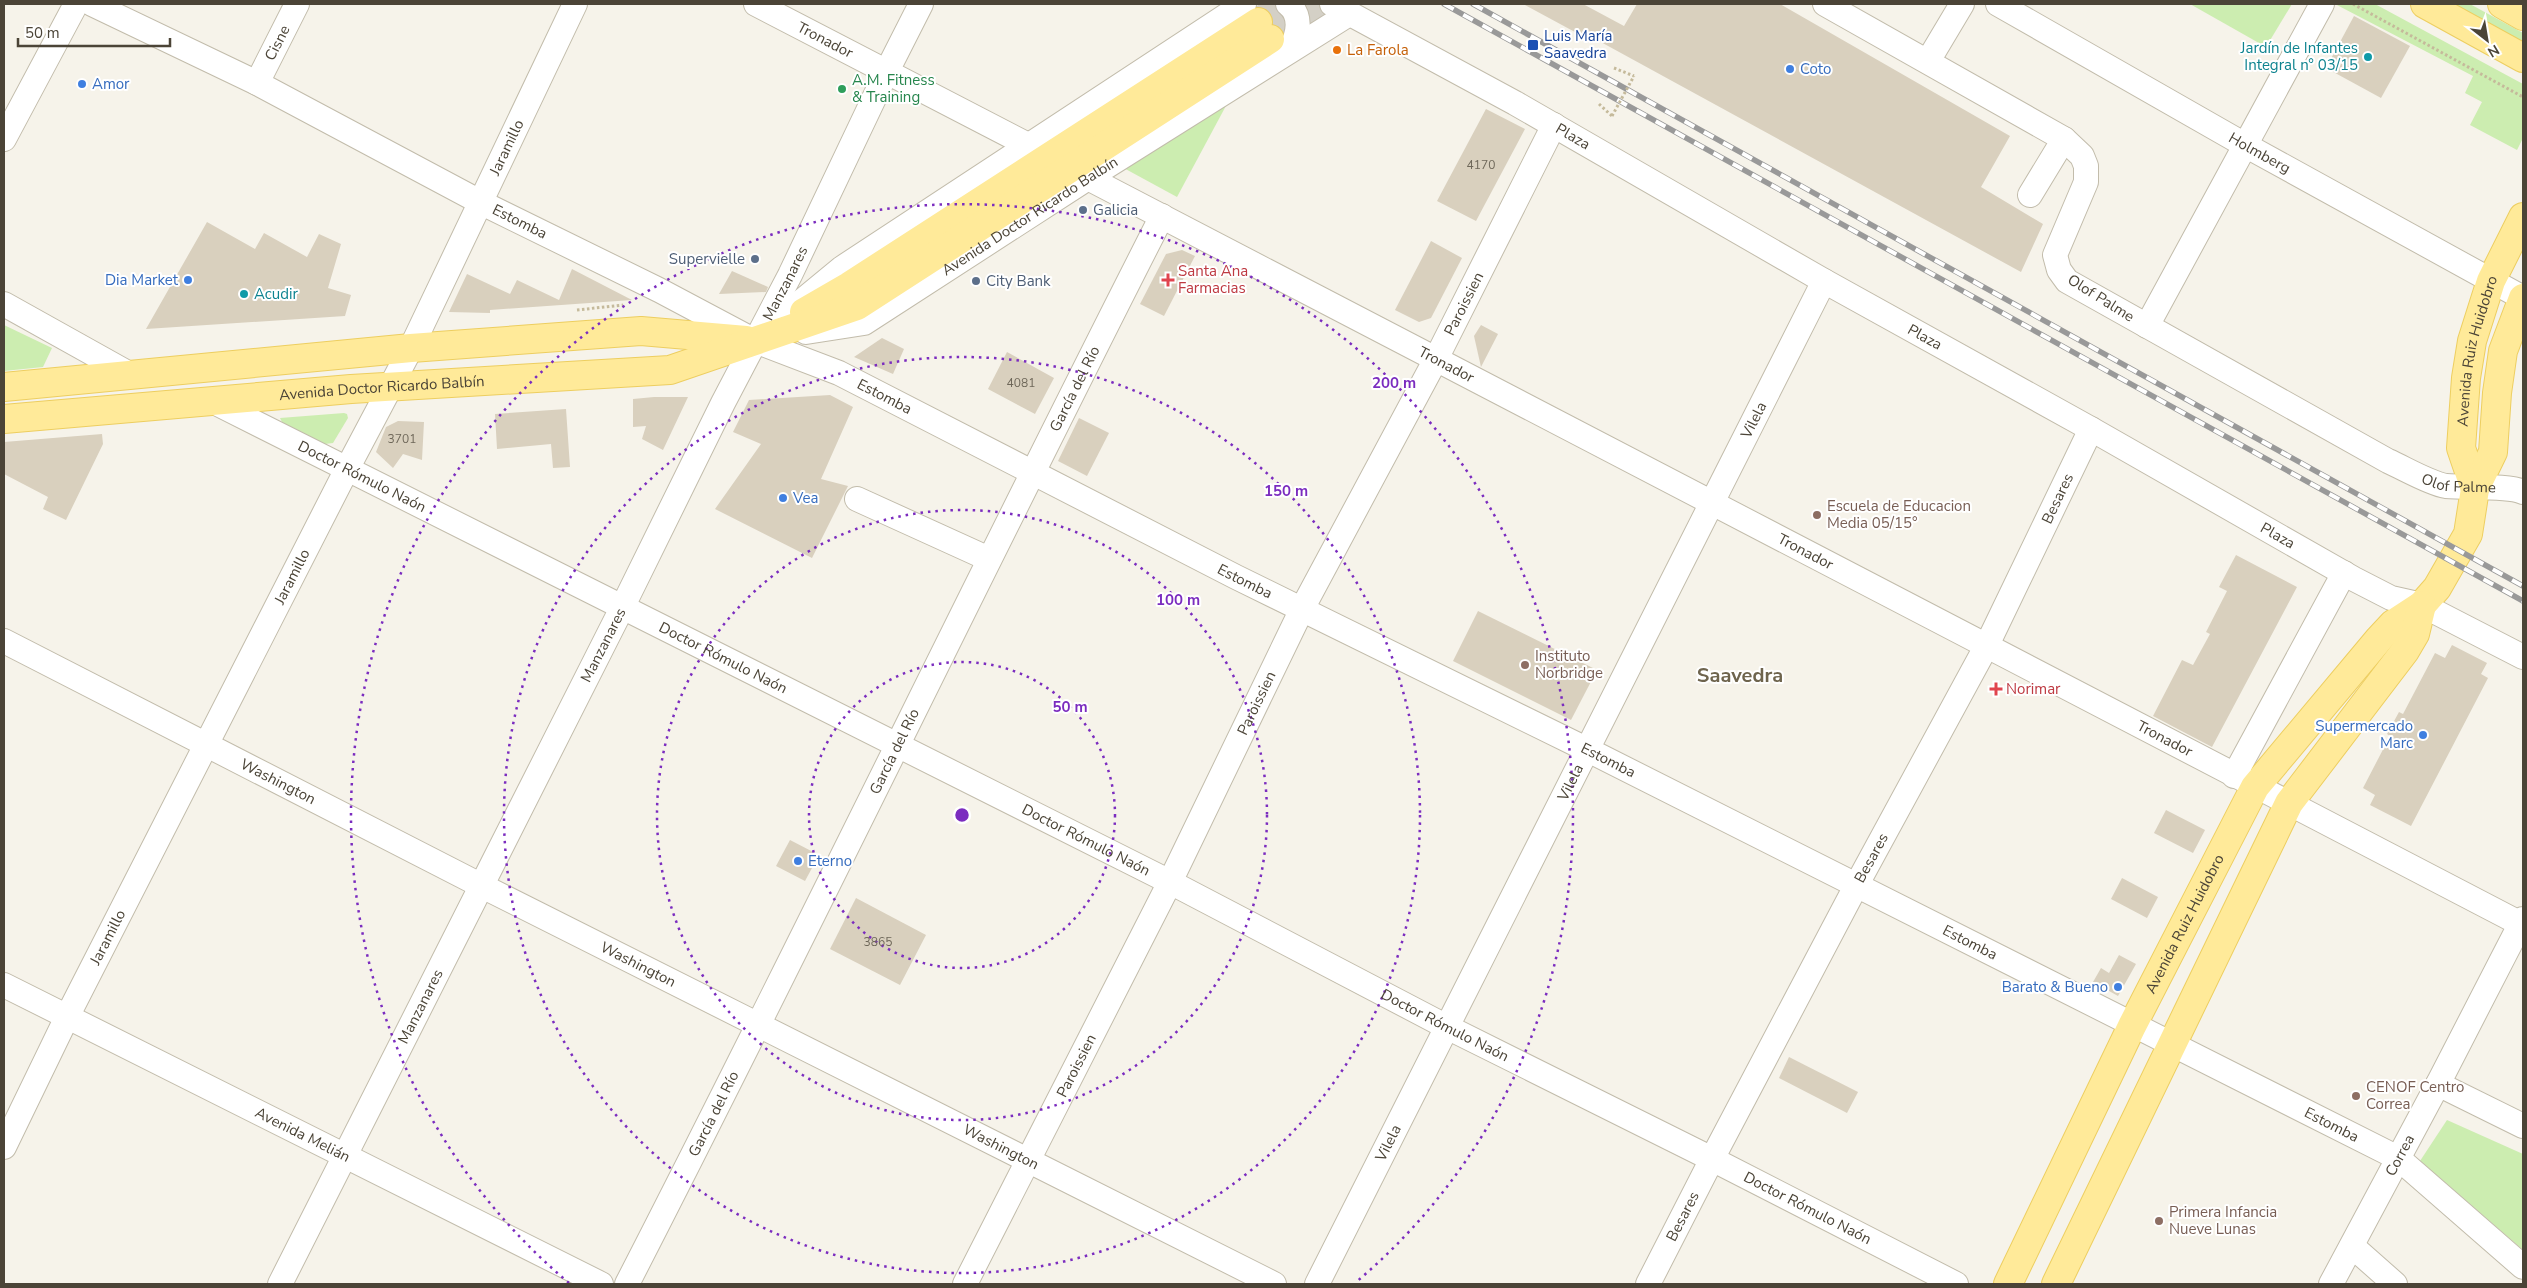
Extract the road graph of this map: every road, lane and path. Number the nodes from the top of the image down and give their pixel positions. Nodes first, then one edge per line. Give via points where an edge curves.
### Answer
1 (76, 4) edge
2 (92, 4) edge
3 (297, 4) edge
4 (575, 4) edge
5 (756, 4) edge
6 (921, 4) edge
7 (1288, 4) edge
8 (1824, 4) edge
9 (1962, 4) edge
10 (1998, 4) edge
11 (2353, 4) edge
12 (2425, 4) edge
13 (2502, 4) edge
14 (2319, 8) edge
15 (1340, 9) edge
16 (2523, 16) edge
17 (1266, 29) edge
18 (2523, 58) edge
19 (1928, 60) junction
20 (1614, 68) dead end
21 (887, 72) junction
22 (257, 83) junction
23 (2523, 97) edge
24 (1599, 104) dead end
25 (1554, 125) junction
26 (4, 138) edge
27 (2064, 139) junction
28 (1028, 145) junction
29 (2244, 145) junction
30 (1088, 178) junction
31 (2030, 195) dead end
32 (482, 203) junction
33 (1162, 216) junction
34 (2523, 217) edge
35 (1824, 281) junction
36 (2491, 281) junction
37 (2523, 298) edge
38 (4, 304) edge
39 (2147, 326) junction
40 (755, 340) junction
41 (411, 348) junction
42 (1436, 359) junction
43 (134, 376) junction
44 (4, 387) edge
45 (391, 387) junction
46 (212, 401) junction
47 (4, 419) edge
48 (2091, 429) junction
49 (347, 469) junction
50 (1032, 470) junction
51 (2475, 489) junction
52 (2523, 492) edge
53 (857, 499) dead end
54 (1711, 503) junction
55 (989, 559) junction
56 (2344, 573) junction
57 (2422, 605) junction
58 (622, 608) junction
59 (1302, 609) junction
60 (4, 641) edge
61 (1987, 645) junction
62 (2523, 657) edge
63 (207, 744) junction
64 (896, 745) junction
65 (1586, 749) junction
66 (2244, 782) junction
67 (2288, 803) junction
68 (1170, 882) junction
69 (482, 886) junction
70 (1856, 886) junction
71 (2522, 923) edge
72 (4, 985) edge
73 (68, 1017) junction
74 (760, 1025) junction
75 (2132, 1026) junction
76 (1447, 1027) junction
77 (2172, 1045) junction
78 (2438, 1084) junction
79 (2523, 1126) edge
80 (4, 1147) edge
81 (344, 1157) junction
82 (2398, 1158) junction
83 (1712, 1159) junction
84 (1028, 1162) junction
85 (2352, 1246) junction
86 (2523, 1267) edge
87 (280, 1284) edge
88 (601, 1284) edge
89 (627, 1284) edge
90 (965, 1284) edge
91 (1274, 1284) edge
92 (1317, 1284) edge
93 (1648, 1284) edge
94 (1956, 1284) edge
95 (2008, 1284) edge
96 (2056, 1284) edge
97 (2331, 1284) edge
98 (2395, 1284) edge

1 - 26 street
2 - 22 street, Estomba
3 - 22 street, Cisne
4 - 32 street, Jaramillo
5 - 21 street, Tronador
6 - 21 street, Manzanares
7 - 17 street via 1295,9 1297,37
8 - 19 street, Olof Palme
9 - 19 street
10 - 29 street, Holmberg
11 - 23 path
12 - 18 main road
13 - 16 main road
14 - 29 street
15 - 17 street, Avenida Doctor Ricardo Balbín
15 - 25 street, Plaza
17 - 28 street, Avenida Doctor Ricardo Balbín
17 - 30 street, Avenida Doctor Ricardo Balbín
17 - 40 main road via 849,286
19 - 27 street, Olof Palme
20 - 24 path, bridge via 1634,76 1612,116
21 - 28 street, Tronador
21 - 40 street, Manzanares via 790,275
22 - 32 street, Estomba
25 - 35 street, Plaza
25 - 42 street, Paroissien
27 - 31 street
27 - 39 street, Olof Palme via 2082,156 2086,182 2055,255 2059,270 2067,280
28 - 40 street, Avenida Doctor Ricardo Balbín via 842,268
29 - 36 street, Holmberg
29 - 39 street
30 - 33 street, Tronador
30 - 40 street, Avenida Doctor Ricardo Balbín via 864,322
32 - 40 street, Estomba
32 - 41 street, Jaramillo
33 - 42 street, Tronador
33 - 50 street, García del Río
34 - 36 main road, Avenida Ruiz Huidobro
35 - 48 street, Plaza
35 - 54 street, Vilela
36 - 37 street, Holmberg
36 - 51 main road, Avenida Ruiz Huidobro via 2472,341 2465,388 2461,448
37 - 51 main road, Avenida Ruiz Huidobro via 2503,351 2493,452
38 - 43 street
39 - 51 street, Olof Palme via 2388,461 2443,486
40 - 41 main road, Avenida Doctor Ricardo Balbín via 641,331
40 - 45 main road, Avenida Doctor Ricardo Balbín via 670,370
40 - 50 street, Estomba via 839,373
40 - 58 street, Manzanares
41 - 43 main road, Avenida Doctor Ricardo Balbín
41 - 45 street, Jaramillo
42 - 54 street, Tronador
42 - 59 street, Paroissien
43 - 44 main road, Avenida Doctor Ricardo Balbín
45 - 46 main road, Avenida Doctor Ricardo Balbín
45 - 49 street, Jaramillo
46 - 47 main road, Avenida Doctor Ricardo Balbín
46 - 49 street, Doctor Rómulo Naón
48 - 56 street, Plaza
48 - 61 street, Besares
49 - 58 street, Doctor Rómulo Naón
49 - 63 street, Jaramillo
50 - 55 street, García del Río
50 - 59 street, Estomba
51 - 52 street, Olof Palme via 2515,488
51 - 57 main road, Avenida Ruiz Huidobro via 2468,534 2447,573
53 - 55 street
54 - 61 street, Tronador
54 - 65 street, Vilela
55 - 64 street, García del Río
56 - 57 street, Plaza via 2391,598
56 - 66 street
57 - 62 street, Plaza
57 - 66 main road, Avenida Ruiz Huidobro via 2393,624
57 - 67 main road, Avenida Ruiz Huidobro via 2415,634 2405,651
58 - 64 street, Doctor Rómulo Naón
58 - 69 street, Manzanares
59 - 65 street, Estomba
59 - 68 street, Paroissien
60 - 63 street, Washington
61 - 66 street, Tronador
61 - 70 street, Besares
63 - 69 street, Washington
63 - 73 street, Jaramillo
64 - 68 street, Doctor Rómulo Naón
64 - 74 street, García del Río
65 - 70 street, Estomba
65 - 76 street, Vilela
66 - 67 street, Tronador
66 - 75 main road, Avenida Ruiz Huidobro
67 - 71 street, Tronador
67 - 77 main road, Avenida Ruiz Huidobro
68 - 76 street, Doctor Rómulo Naón
68 - 84 street, Paroissien
69 - 74 street, Washington
69 - 81 street, Manzanares
70 - 75 street, Estomba
70 - 83 street, Besares
71 - 78 street, Correa
72 - 73 street, Avenida Melián
73 - 80 street, Jaramillo
73 - 81 street, Avenida Melián
74 - 84 street, Washington
74 - 89 street, García del Río
75 - 77 street, Estomba
75 - 95 main road, Avenida Ruiz Huidobro
76 - 83 street, Doctor Rómulo Naón
76 - 92 street, Vilela
77 - 82 street, Estomba
77 - 96 main road, Avenida Ruiz Huidobro
78 - 79 street
78 - 82 street, Correa
81 - 87 street, Manzanares
81 - 88 street, Avenida Melián
82 - 85 street, Correa
82 - 86 street, Estomba
83 - 93 street, Besares
83 - 94 street, Doctor Rómulo Naón
84 - 90 street, Paroissien
84 - 91 street, Washington
85 - 97 street, Correa
85 - 98 street

